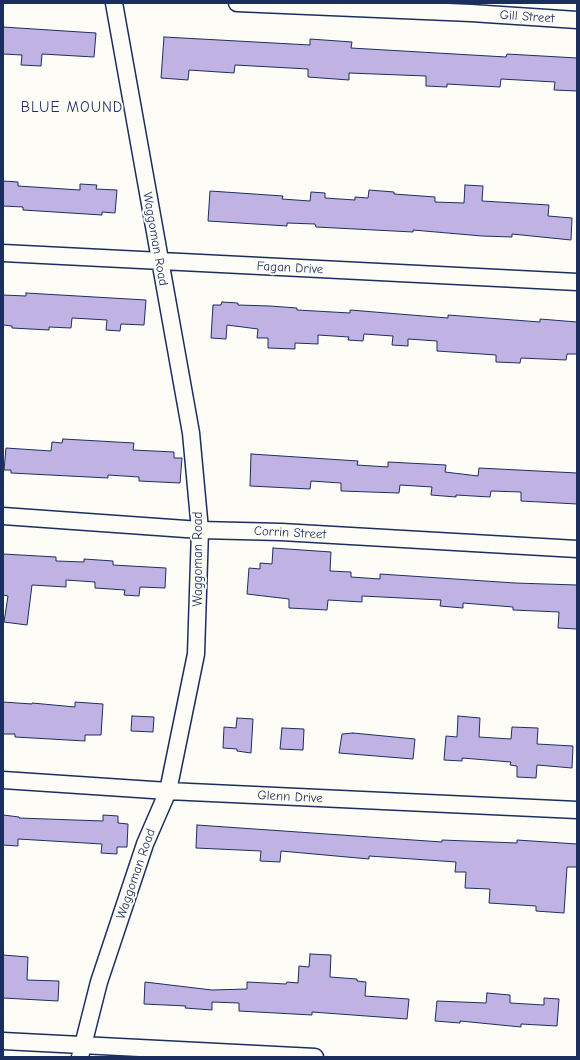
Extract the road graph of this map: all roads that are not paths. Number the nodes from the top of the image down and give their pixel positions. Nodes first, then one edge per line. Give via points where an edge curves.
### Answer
1 (114, 3) edge
2 (237, 3) edge
3 (577, 20) edge
4 (3, 253) edge
5 (159, 262) junction
6 (577, 282) edge
7 (3, 516) edge
8 (200, 530) junction
9 (577, 549) edge
10 (3, 780) edge
11 (168, 791) junction
12 (577, 810) edge
13 (3, 1041) edge
14 (82, 1052) edge
15 (315, 1057) edge

1 - 5 street, Waggoman Road
2 - 3 street, Gill Street
4 - 5 street, Fagan Drive
5 - 6 street, Fagan Drive
5 - 8 street, Waggoman Road via 191,433
7 - 8 street, Corrin Street
8 - 9 street, Corrin Street
8 - 11 street, Waggoman Road via 196,654
10 - 11 street, Glenn Drive
11 - 12 street, Glenn Drive
11 - 14 street, Waggoman Road via 145,844 99,982
13 - 14 street
14 - 15 street

